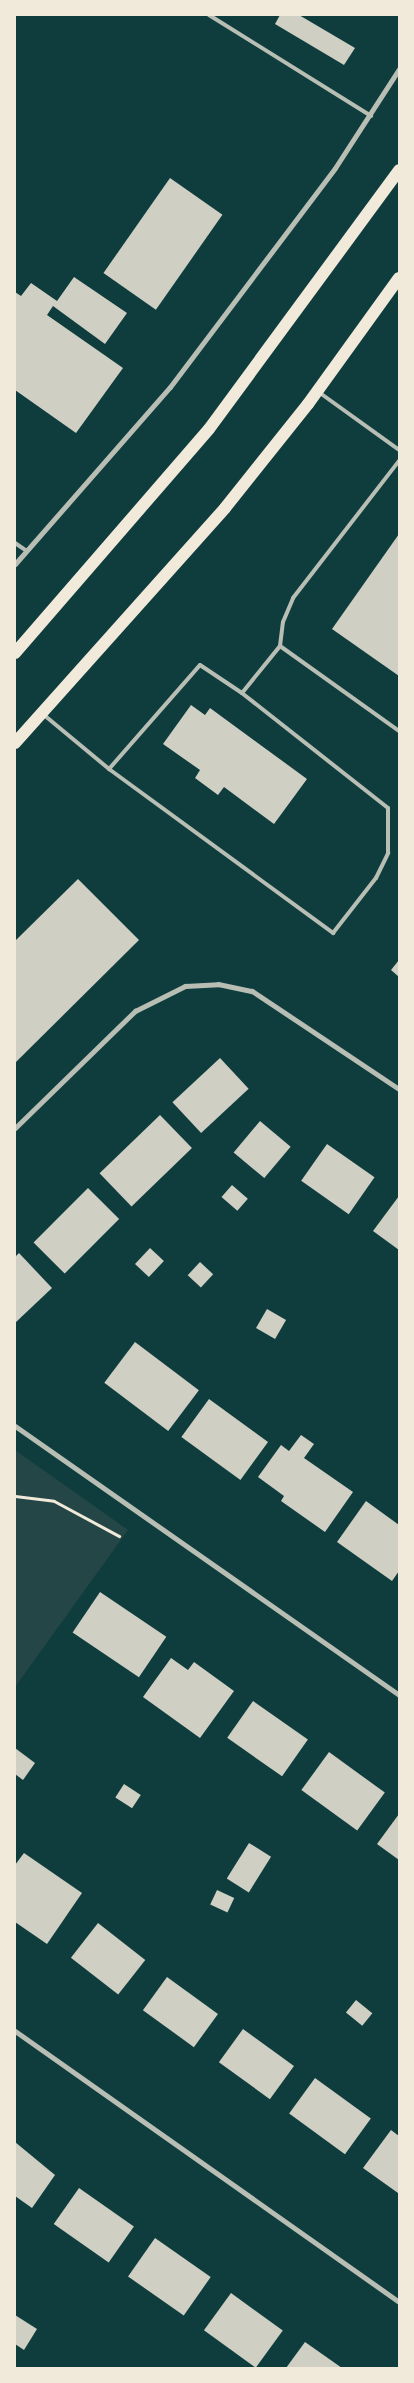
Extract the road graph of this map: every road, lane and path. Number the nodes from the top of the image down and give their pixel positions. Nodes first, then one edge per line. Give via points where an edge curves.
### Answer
1 (210, 15) edge
2 (399, 69) edge
3 (371, 116) junction
4 (399, 170) edge
5 (399, 278) edge
6 (317, 392) junction
7 (399, 450) edge
8 (399, 461) edge
9 (15, 544) edge
10 (27, 551) junction
11 (15, 564) edge
12 (280, 646) junction
13 (15, 653) edge
14 (242, 693) junction
15 (42, 714) junction
16 (399, 731) edge
17 (15, 743) edge
18 (109, 769) junction
19 (399, 1089) edge
20 (15, 1128) edge
21 (15, 1426) edge
22 (15, 1496) edge
23 (119, 1536) dead end
24 (399, 1695) edge
25 (15, 2031) edge
26 (399, 2302) edge

1 - 3 lane
2 - 3 street
3 - 10 street via 170,387
4 - 13 main road via 209,429
5 - 6 main road
6 - 7 lane
6 - 15 main road via 160,584
8 - 12 lane via 293,598 283,622
9 - 10 lane
10 - 11 street
12 - 14 lane
12 - 16 lane
14 - 18 lane via 200,665
14 - 18 lane via 388,808 388,853 376,878 333,933
15 - 17 main road
15 - 18 lane
19 - 20 street via 277,1004 252,991 218,984 185,986 135,1010
21 - 24 street
22 - 23 path via 54,1502
25 - 26 street

